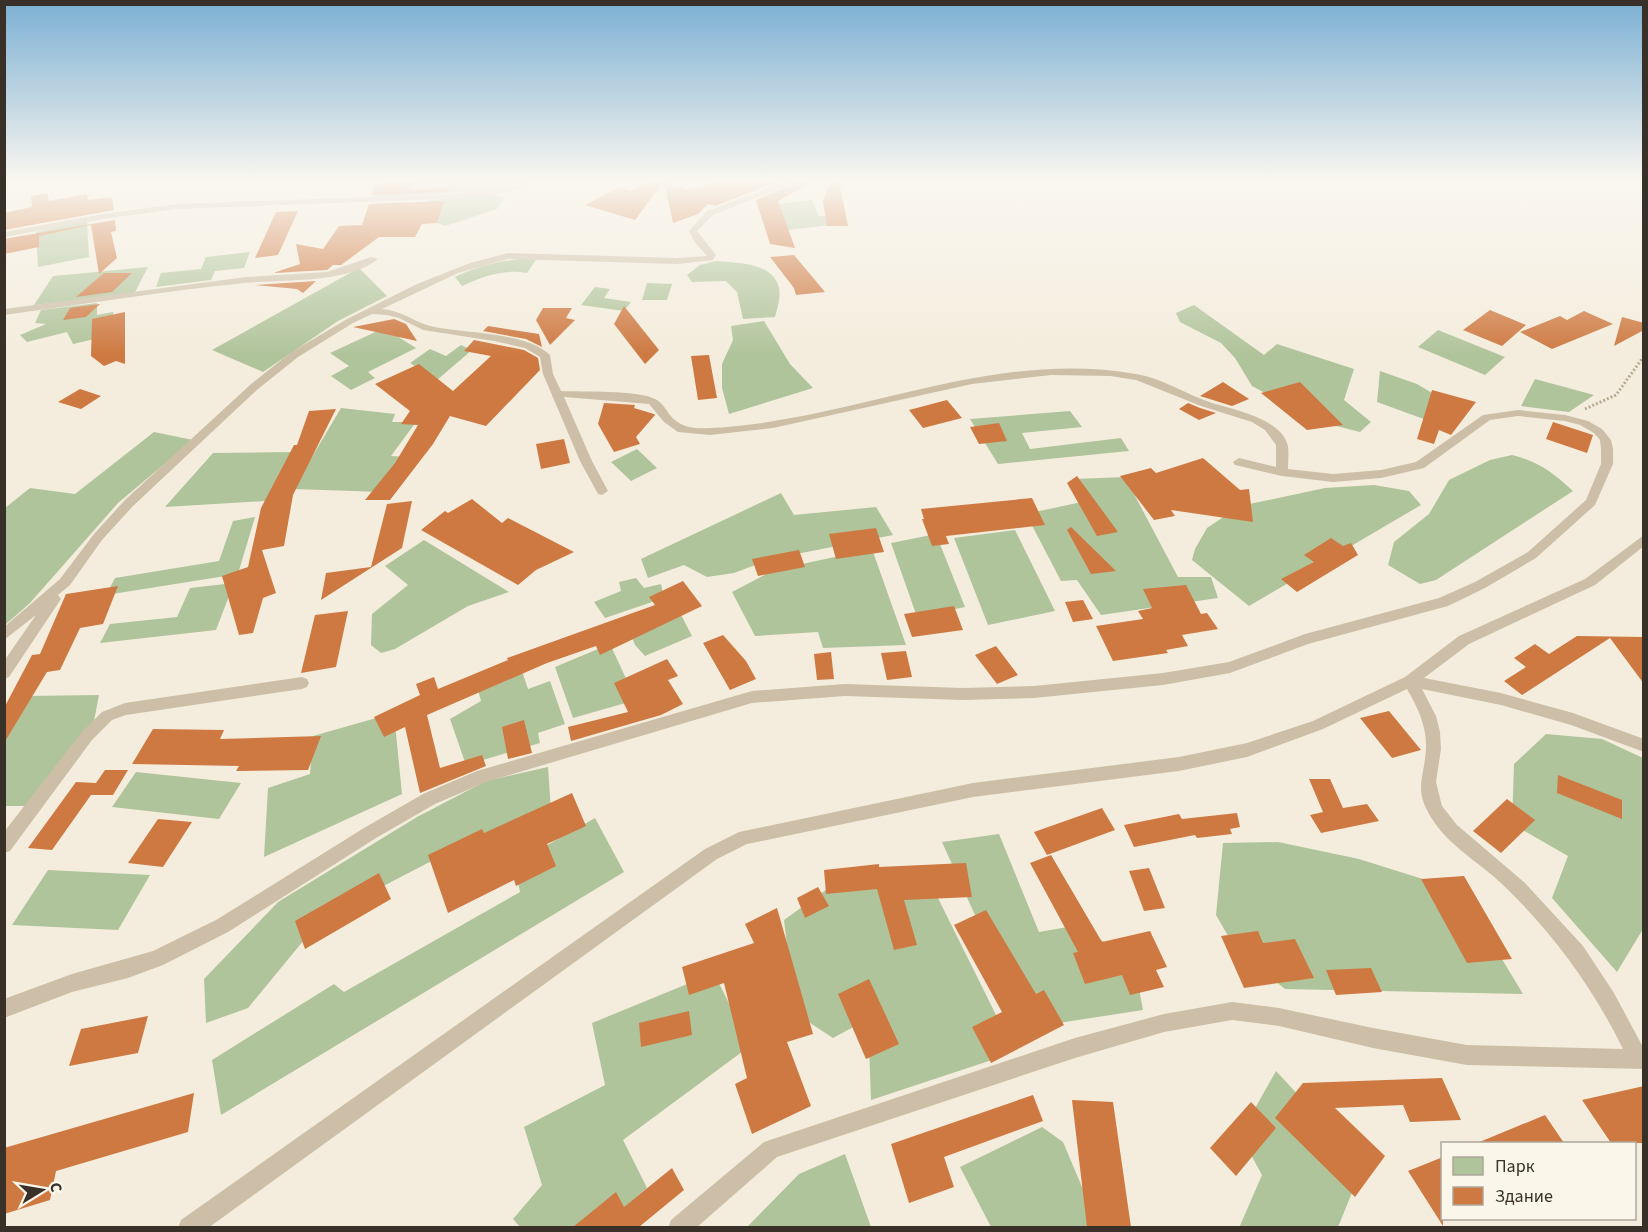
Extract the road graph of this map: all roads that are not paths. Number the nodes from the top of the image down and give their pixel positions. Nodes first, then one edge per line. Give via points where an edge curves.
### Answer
1 (697, 239) edge
2 (374, 259) dead end
3 (371, 311) junction
4 (4, 312) edge
5 (558, 394) junction
6 (1239, 462) dead end
7 (1282, 472) junction
8 (602, 491) dead end
9 (1644, 539) edge
10 (65, 582) junction
11 (4, 635) edge
12 (4, 673) edge
13 (1410, 681) junction
14 (302, 683) dead end
15 (1644, 746) edge
16 (4, 846) edge
17 (4, 1009) edge
18 (1641, 1059) edge
19 (189, 1227) edge
20 (679, 1227) edge

1 - 3 lane via 712,255 710,258 677,261 508,256 430,282
2 - 4 lane via 327,274 246,280
3 - 5 lane via 402,316 426,328 494,338 539,351 547,360 548,374
3 - 10 lane via 328,332 254,387 129,503
5 - 7 lane via 652,401 682,430 710,432 773,425 972,381 1051,372 1110,373 1138,377 1256,420 1269,428 1282,445
5 - 8 lane via 585,461
6 - 7 lane
7 - 17 lane via 1333,478 1381,474 1420,465 1487,417 1518,413 1565,418 1598,431 1605,440 1607,464 1591,502 1532,555 1443,602 1305,639 1230,667 1163,679 1034,692 845,690 752,697 483,776 419,805 222,926 157,959 72,983
9 - 13 lane via 1590,582 1464,640
10 - 11 lane
10 - 12 lane
13 - 15 lane via 1573,718
13 - 18 lane via 1430,717 1434,742 1427,776 1436,811 1555,926 1585,964
13 - 19 lane via 1318,725 1247,750 1179,764 972,790 746,837 711,854
14 - 16 lane via 125,709 107,716 87,736
18 - 20 lane via 1467,1055 1232,1011 1164,1023 1075,1048 771,1149

